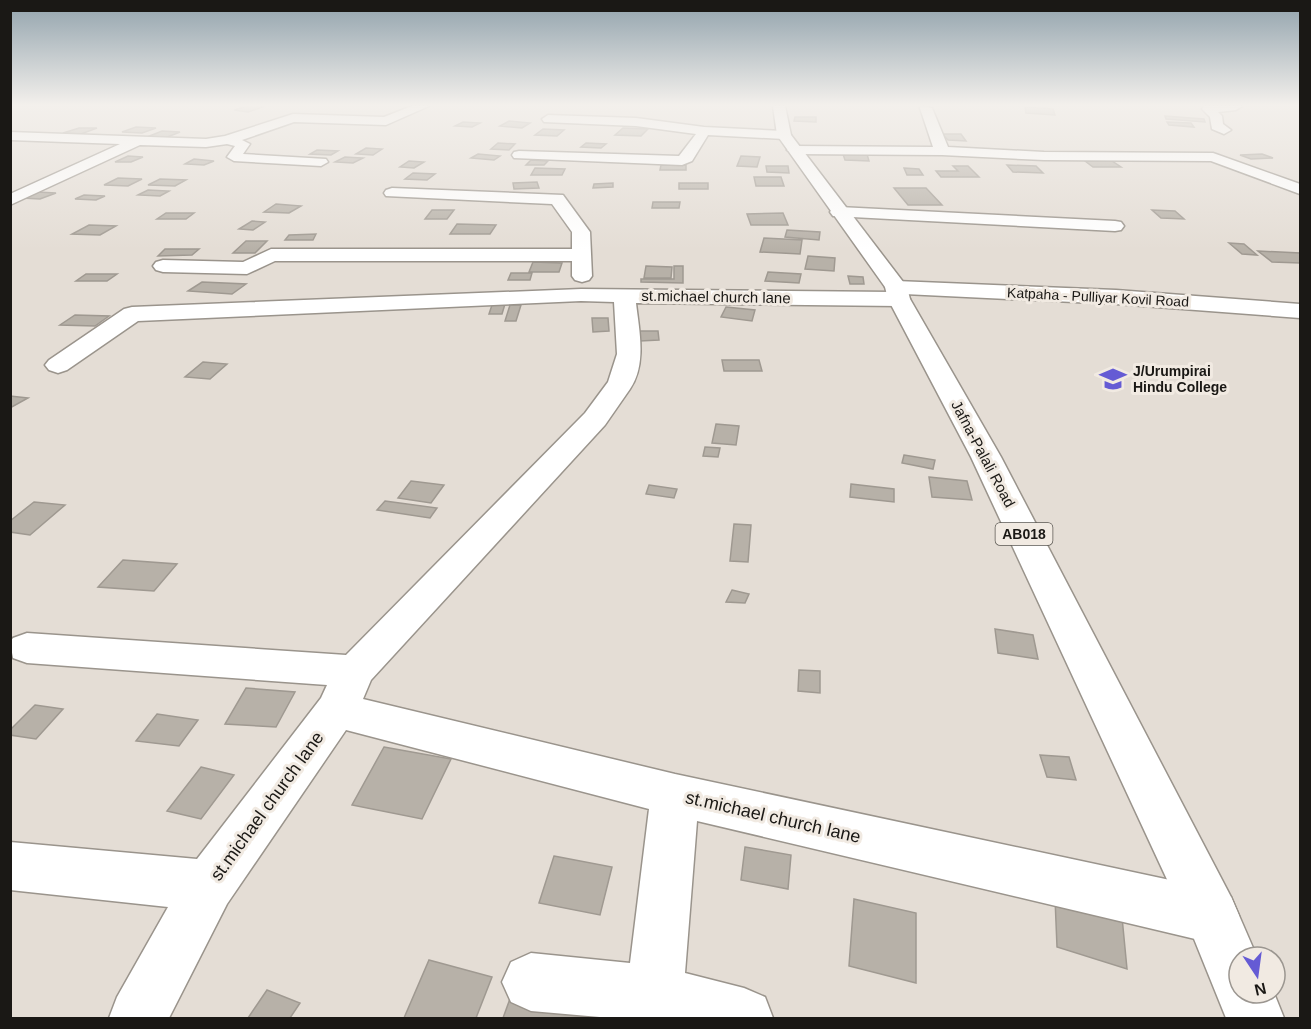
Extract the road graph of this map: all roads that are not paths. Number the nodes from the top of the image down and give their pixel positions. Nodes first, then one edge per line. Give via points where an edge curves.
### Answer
1 (111, 154) edge
2 (236, 154) edge
3 (690, 154) edge
4 (802, 154) edge
5 (1004, 154) edge
6 (519, 155) dead end
7 (321, 162) dead end
8 (1300, 189) edge
9 (392, 194) dead end
10 (10, 200) edge
11 (839, 212) junction
12 (1115, 226) dead end
13 (582, 255) junction
14 (163, 266) dead end
15 (897, 293) junction
16 (581, 295) junction
17 (625, 296) junction
18 (1300, 311) edge
19 (93, 313) dead end
20 (132, 314) junction
21 (58, 365) dead end
22 (27, 648) dead end
23 (346, 691) junction
24 (675, 795) junction
25 (10, 866) edge
26 (209, 886) junction
27 (1212, 916) junction
28 (1227, 952) edge
29 (531, 982) dead end
30 (655, 994) junction
31 (138, 1018) edge
32 (744, 1018) edge

1 - 10 street
2 - 7 street via 234,157 239,158
3 - 6 street via 682,161
4 - 11 street, Jafna-Palali Road / AB018
5 - 8 street via 1213,157
9 - 13 street via 557,199 581,232
11 - 12 street
11 - 15 street, Jafna-Palali Road / AB018
13 - 14 street via 271,255 247,268
13 - 16 street
15 - 17 street, st.michael church lane
15 - 18 street, Katpaha - Pulliyar Kovil Road via 1116,297
15 - 27 street, Jafna-Palali Road / AB018 via 986,457
16 - 17 street
16 - 20 street
17 - 23 street, st.michael church lane via 629,354 621,382 595,419
19 - 20 street
20 - 21 street
22 - 23 street
23 - 24 street, st.michael church lane
23 - 26 street, st.michael church lane
24 - 27 street, st.michael church lane
24 - 30 street
25 - 26 street, st.michael church lane
26 - 31 street
27 - 28 street, Jafna-Palali Road / AB018
29 - 30 street
30 - 32 street

